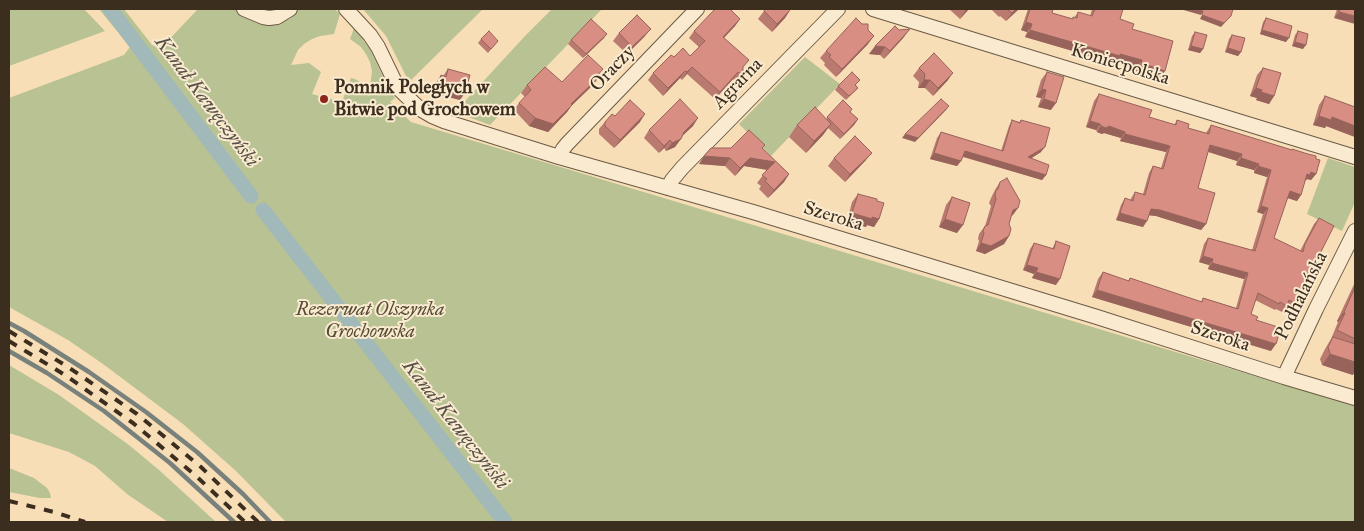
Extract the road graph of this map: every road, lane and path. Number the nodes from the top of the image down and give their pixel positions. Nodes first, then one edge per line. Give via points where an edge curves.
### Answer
1 (244, 9) edge
2 (290, 9) edge
3 (346, 9) edge
4 (697, 9) edge
5 (838, 9) edge
6 (873, 9) edge
7 (559, 157) junction
8 (1355, 157) edge
9 (668, 188) junction
10 (1355, 231) edge
11 (1284, 377) junction
12 (1355, 398) edge

1 - 2 street via 269,18
3 - 7 street, Szeroka via 378,47 396,85 420,109 444,122
4 - 7 street, Oraczy via 562,149
5 - 9 street, Agrarna via 682,168
6 - 8 street, Koniecpolska
7 - 9 street, Szeroka
9 - 11 street, Szeroka via 1097,317
10 - 11 street, Podhalańska
11 - 12 street, Szeroka

